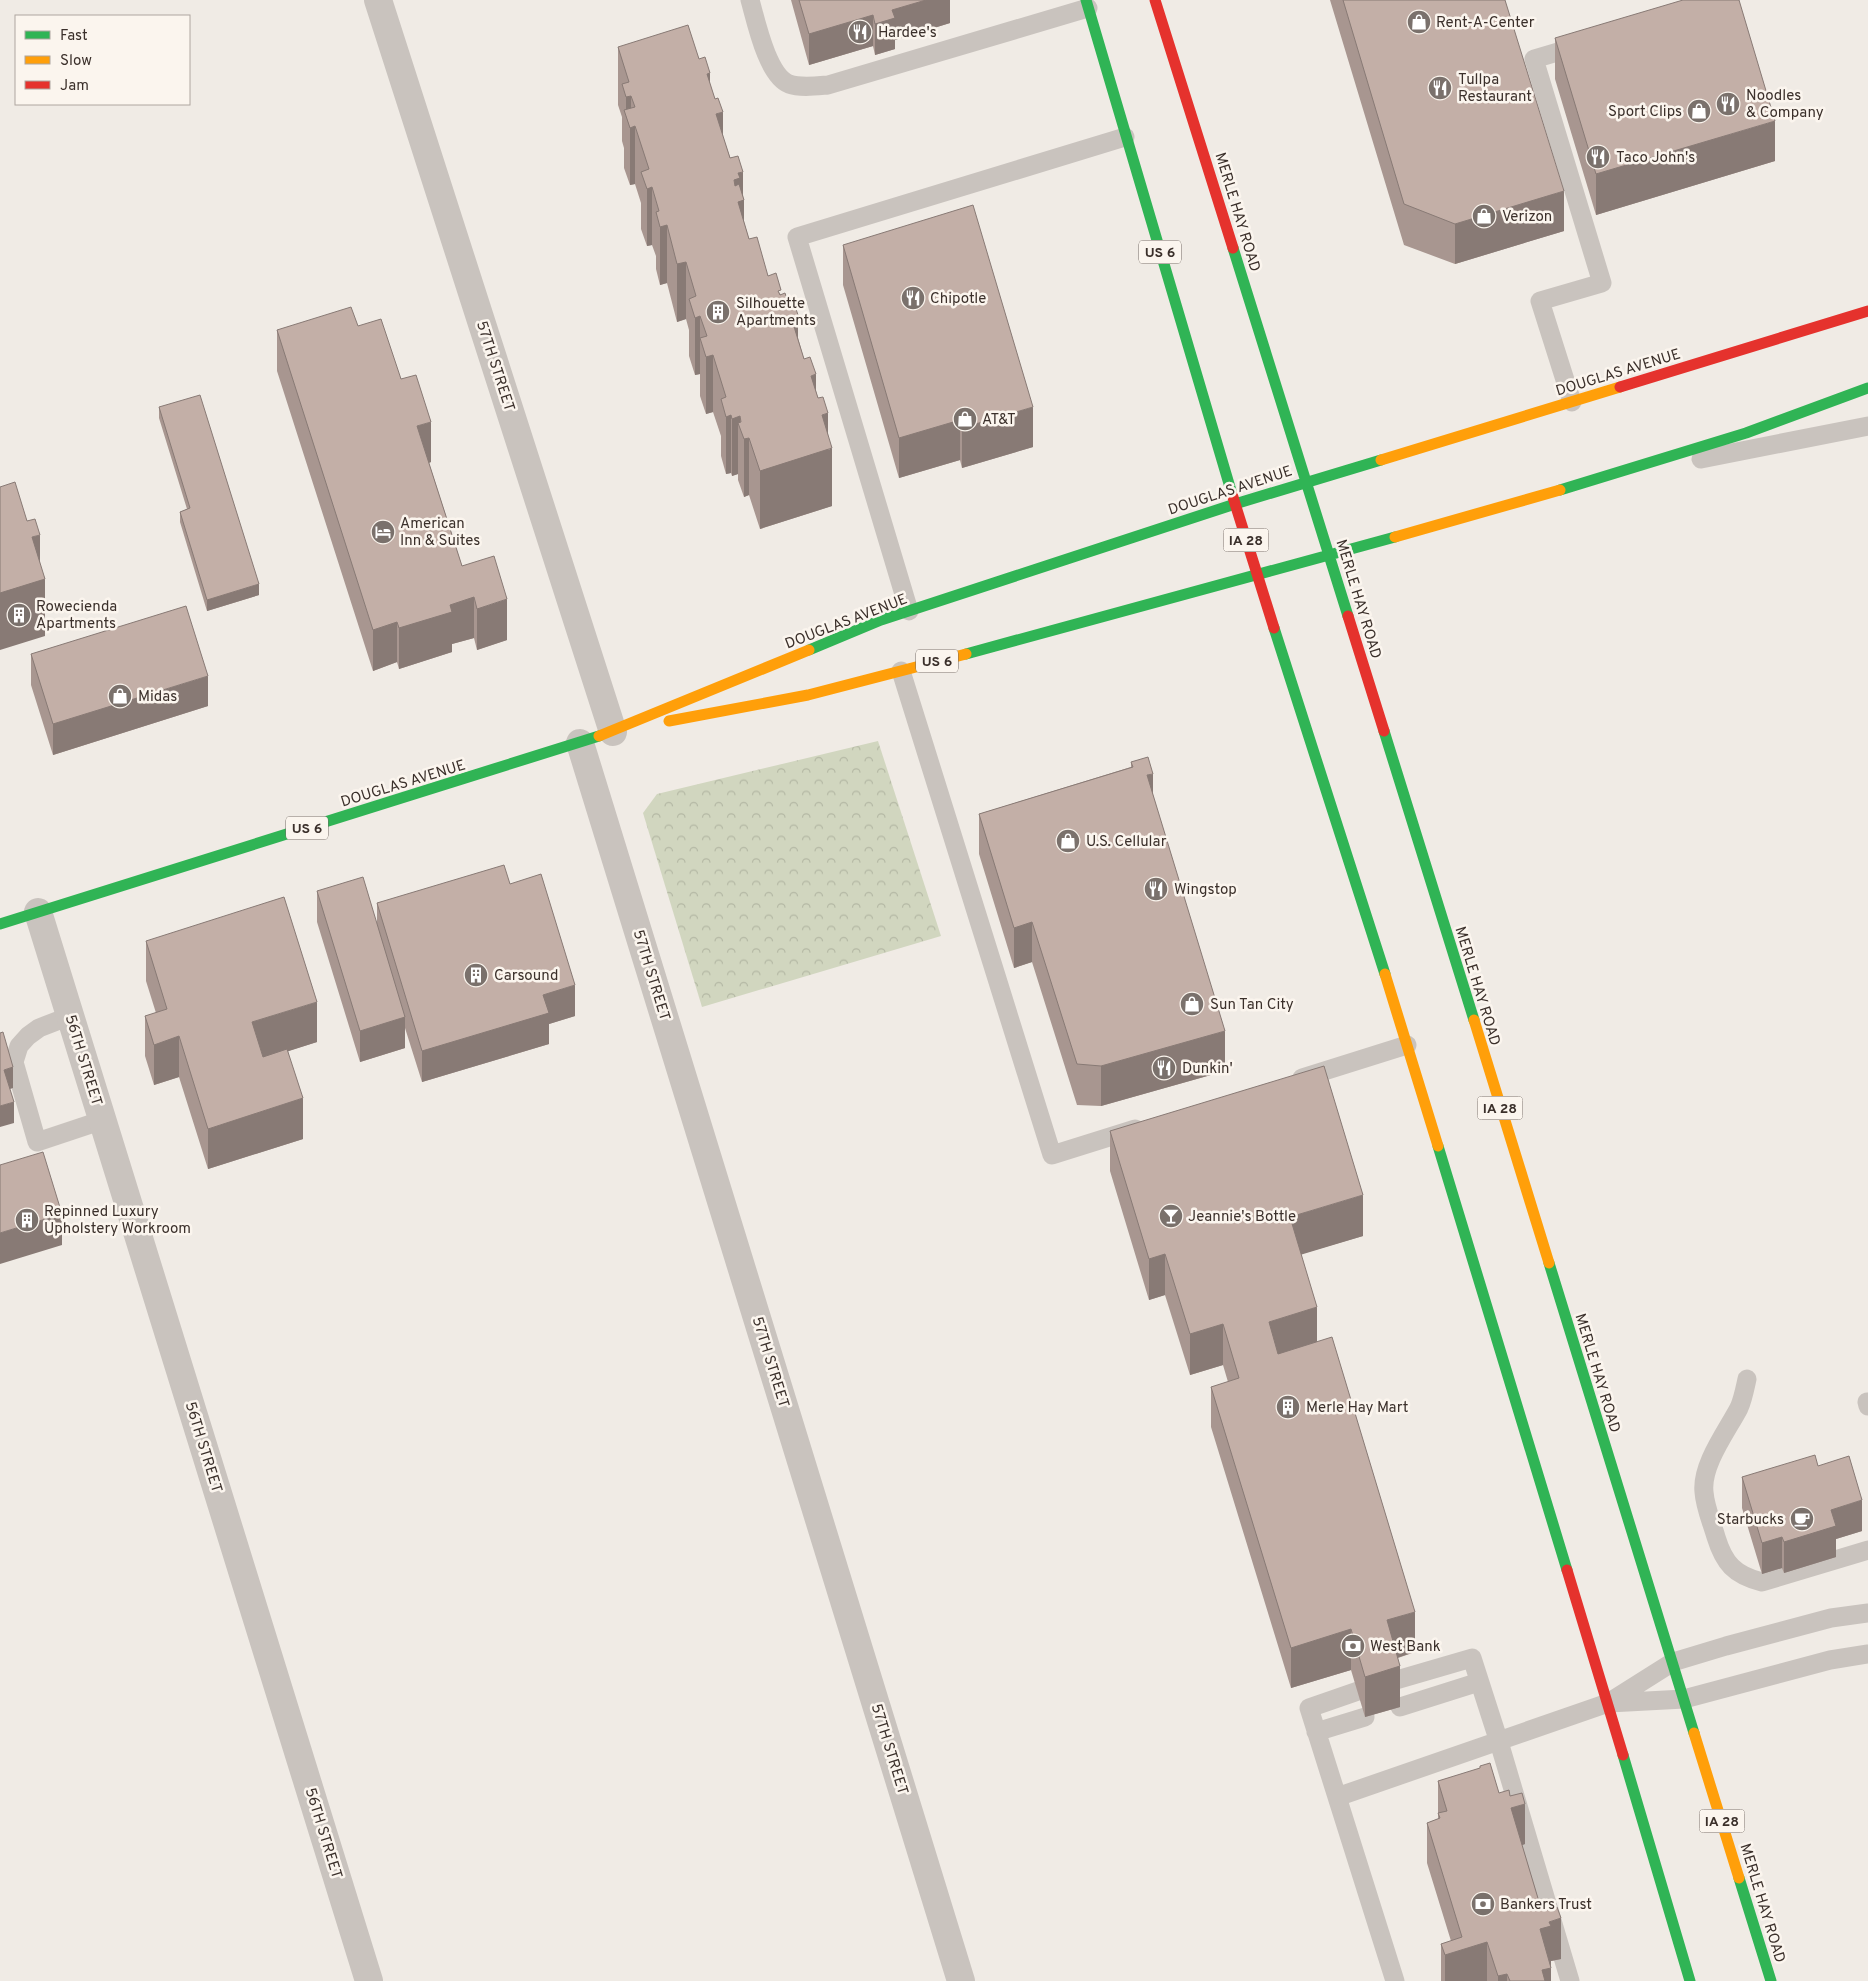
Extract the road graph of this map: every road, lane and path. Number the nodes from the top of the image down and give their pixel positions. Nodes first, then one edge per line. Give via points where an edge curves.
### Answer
1 (378, 0) edge
2 (750, 0) edge
3 (1155, 0) edge
4 (1087, 4) edge
5 (1598, 40) edge
6 (1126, 137) junction
7 (1868, 311) edge
8 (1868, 388) edge
9 (1572, 402) junction
10 (1868, 426) edge
11 (1600, 479) junction
12 (1306, 482) junction
13 (1235, 504) junction
14 (1329, 554) junction
15 (1258, 575) junction
16 (909, 611) junction
17 (901, 671) junction
18 (613, 732) junction
19 (580, 742) junction
20 (38, 912) junction
21 (0, 924) edge
22 (70, 1016) junction
23 (1407, 1045) junction
24 (1280, 1084) edge
25 (102, 1120) junction
26 (1156, 1122) edge
27 (1747, 1379) dead end
28 (1868, 1550) edge
29 (1868, 1613) edge
30 (1868, 1654) edge
31 (1674, 1662) junction
32 (1393, 1681) edge
33 (1479, 1682) junction
34 (1358, 1691) edge
35 (1684, 1699) junction
36 (1608, 1703) junction
37 (1400, 1707) dead end
38 (1365, 1717) dead end
39 (1316, 1732) junction
40 (1499, 1742) junction
41 (1337, 1797) junction
42 (370, 1981) edge
43 (961, 1981) edge
44 (1395, 1981) edge
45 (1570, 1981) edge
46 (1690, 1981) edge
47 (1771, 1981) edge

1 - 18 street, 57TH STREET
2 - 4 lane via 775,73 788,84 806,86 828,85
3 - 12 main road, MERLE HAY ROAD
4 - 6 main road, US 6
5 - 9 lane via 1534,59 1602,283 1540,301
6 - 13 main road, US 6
6 - 16 lane via 797,237
7 - 9 main road, DOUGLAS AVENUE
8 - 11 main road, DOUGLAS AVENUE via 1746,433
9 - 12 main road, DOUGLAS AVENUE
10 - 11 lane
11 - 14 main road, DOUGLAS AVENUE
12 - 13 main road, DOUGLAS AVENUE
12 - 14 main road, MERLE HAY ROAD
13 - 15 main road, IA 28
13 - 16 main road, DOUGLAS AVENUE / US 6
14 - 15 main road, DOUGLAS AVENUE / US 6
14 - 31 main road, MERLE HAY ROAD / IA 28
15 - 17 main road, DOUGLAS AVENUE / US 6
15 - 23 main road, IA 28
16 - 18 main road, DOUGLAS AVENUE / US 6
17 - 18 main road, DOUGLAS AVENUE / US 6 via 808,695
17 - 26 lane via 1052,1155
18 - 19 main road, DOUGLAS AVENUE / US 6
19 - 20 main road, DOUGLAS AVENUE / US 6
19 - 43 street, 57TH STREET
20 - 21 main road, DOUGLAS AVENUE / US 6
20 - 22 street, 56TH STREET
22 - 25 street, 56TH STREET
22 - 25 lane via 28,1036 19,1046 14,1062 37,1142
23 - 24 lane
23 - 36 main road, IA 28
25 - 42 street, 56TH STREET
27 - 28 lane via 1740,1406 1706,1474 1704,1492 1721,1554 1729,1566 1750,1579 1762,1582
29 - 31 lane via 1831,1618
30 - 35 lane via 1830,1660
31 - 35 main road, MERLE HAY ROAD / IA 28
31 - 36 lane
32 - 33 lane via 1472,1658
33 - 37 lane
33 - 40 lane
34 - 39 lane via 1308,1708
35 - 36 lane
35 - 47 main road, MERLE HAY ROAD / IA 28
36 - 40 lane
36 - 46 main road, IA 28
38 - 39 lane
39 - 41 lane
40 - 41 lane
40 - 45 lane
41 - 44 lane

